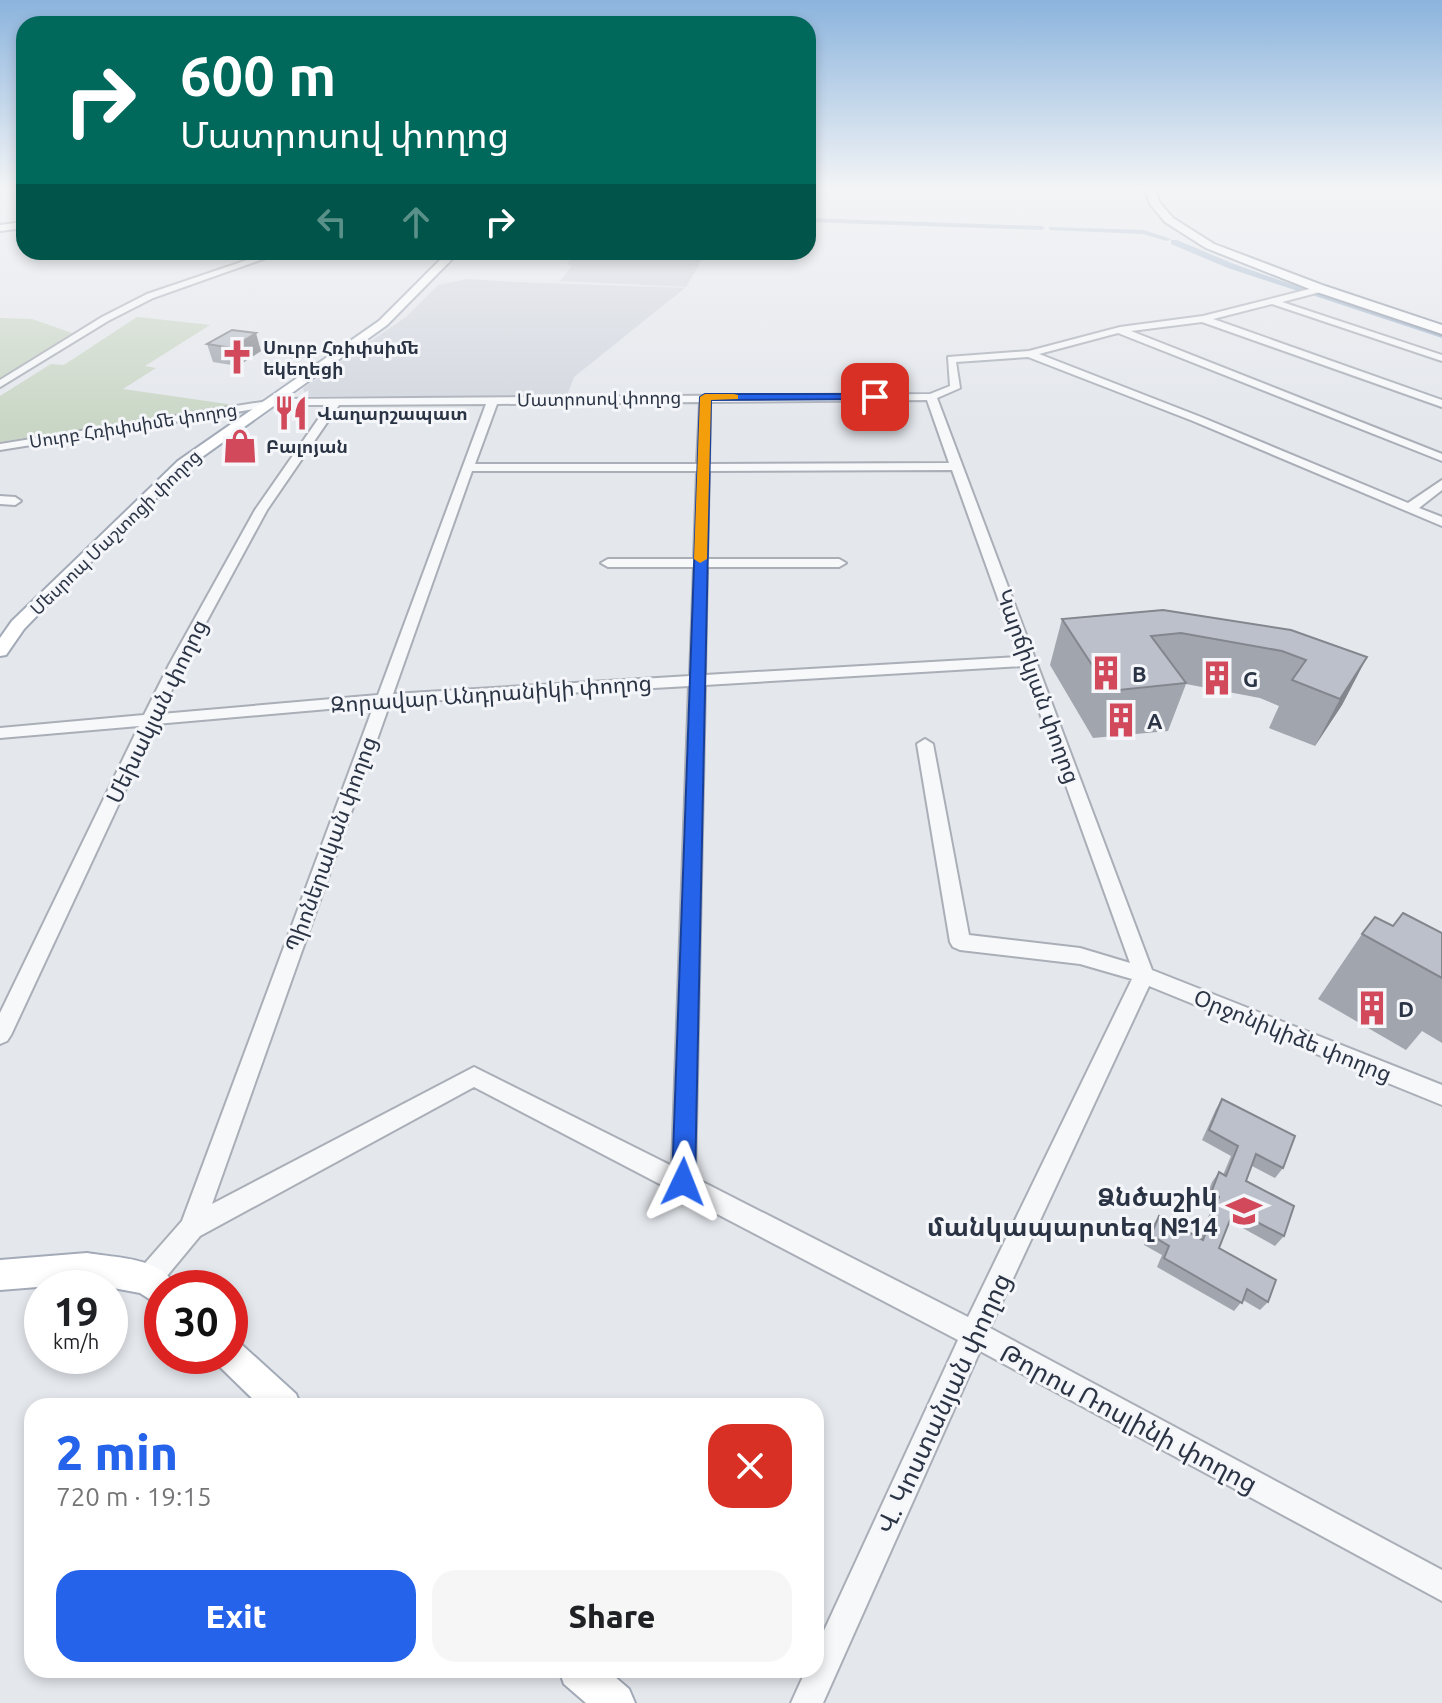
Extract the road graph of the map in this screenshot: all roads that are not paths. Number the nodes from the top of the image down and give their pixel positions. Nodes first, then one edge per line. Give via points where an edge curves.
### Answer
1 (231, 268) edge
2 (435, 268) edge
3 (438, 268) edge
4 (1270, 268) edge
5 (429, 277) junction
6 (1321, 289) junction
7 (1273, 301) junction
8 (1203, 319) junction
9 (1120, 330) junction
10 (1442, 330) edge
11 (1029, 354) junction
12 (1442, 358) edge
13 (0, 384) edge
14 (705, 397) junction
15 (931, 397) junction
16 (493, 399) junction
17 (336, 401) junction
18 (266, 404) junction
19 (1442, 404) edge
20 (0, 447) edge
21 (1442, 458) edge
22 (958, 466) junction
23 (705, 467) junction
24 (470, 468) junction
25 (1442, 484) edge
26 (0, 500) edge
27 (15, 501) dead end
28 (1409, 509) junction
29 (1442, 522) edge
30 (700, 561) junction
31 (608, 563) dead end
32 (839, 563) dead end
33 (0, 651) edge
34 (1030, 661) junction
35 (697, 679) junction
36 (383, 699) junction
37 (150, 719) junction
38 (0, 733) edge
39 (925, 744) dead end
40 (1144, 975) junction
41 (0, 1035) edge
42 (1442, 1095) edge
43 (683, 1182) junction
44 (191, 1228) junction
45 (165, 1270) edge
46 (0, 1275) edge
47 (144, 1283) edge
48 (974, 1334) junction
49 (248, 1372) edge
50 (276, 1398) edge
51 (1442, 1586) edge
52 (824, 1665) edge
53 (587, 1678) edge
54 (818, 1678) edge
55 (615, 1703) edge
56 (807, 1703) edge

1 - 13 street via 150,296
2 - 5 main road
3 - 5 main road
4 - 6 highway
5 - 18 main road, Մեսրոպ Մաշտոցի փողոց via 383,323
6 - 7 street
6 - 10 highway
7 - 8 street
7 - 12 street
8 - 9 street
8 - 19 street
9 - 11 street
9 - 21 street
11 - 15 street via 951,359 955,388
11 - 28 street
14 - 15 street, Մատրոսով փողոց
14 - 16 street, Մատրոսով փողոց
14 - 23 street
15 - 22 street, Կարճիկյան փողոց
16 - 17 street, Մատրոսով փողոց
16 - 24 street, Պիոներական փողոց
17 - 18 street, Մատրոսով փողոց
17 - 37 street, Մեխակյան փողոց via 261,510
18 - 20 street, Սուրբ Հռիփսիմե փողոց
18 - 33 main road, Մեսրոպ Մաշտոցի փողոց via 183,464 49,593
22 - 23 street
22 - 34 street, Կարճիկյան փողոց
23 - 24 street
23 - 30 street
24 - 36 street, Պիոներական փողոց
25 - 28 street
26 - 27 street
28 - 29 street
30 - 31 street
30 - 32 street
30 - 35 street
34 - 35 street, Զորավար Անդրանիկի փողոց
34 - 40 street, Կարճիկյան փողոց
35 - 36 street, Զորավար Անդրանիկի փողոց
35 - 43 street
36 - 37 street, Զորավար Անդրանիկի փողոց
36 - 44 street, Պիոներական փողոց
37 - 38 street, Զորավար Անդրանիկի փողոց
37 - 41 street, Մեխակյան փողոց
39 - 40 street, Օրջոնիկիձե փողոց via 960,942 1080,956
40 - 42 street, Օրջոնիկիձե փողոց
40 - 48 street, Վ. Կոստանյան փողոց
43 - 44 street, Թորոս Ռոսլինի փողոց via 474,1076
43 - 48 street, Թորոս Ռոսլինի փողոց
44 - 45 street, Պիոներական փողոց
46 - 47 main road via 87,1268
48 - 51 street, Թորոս Ռոսլինի փողոց
48 - 52 street, Վ. Կոստանյան փողոց
49 - 50 main road
53 - 55 main road
54 - 56 street, Վ. Կոստանյան փողոց

